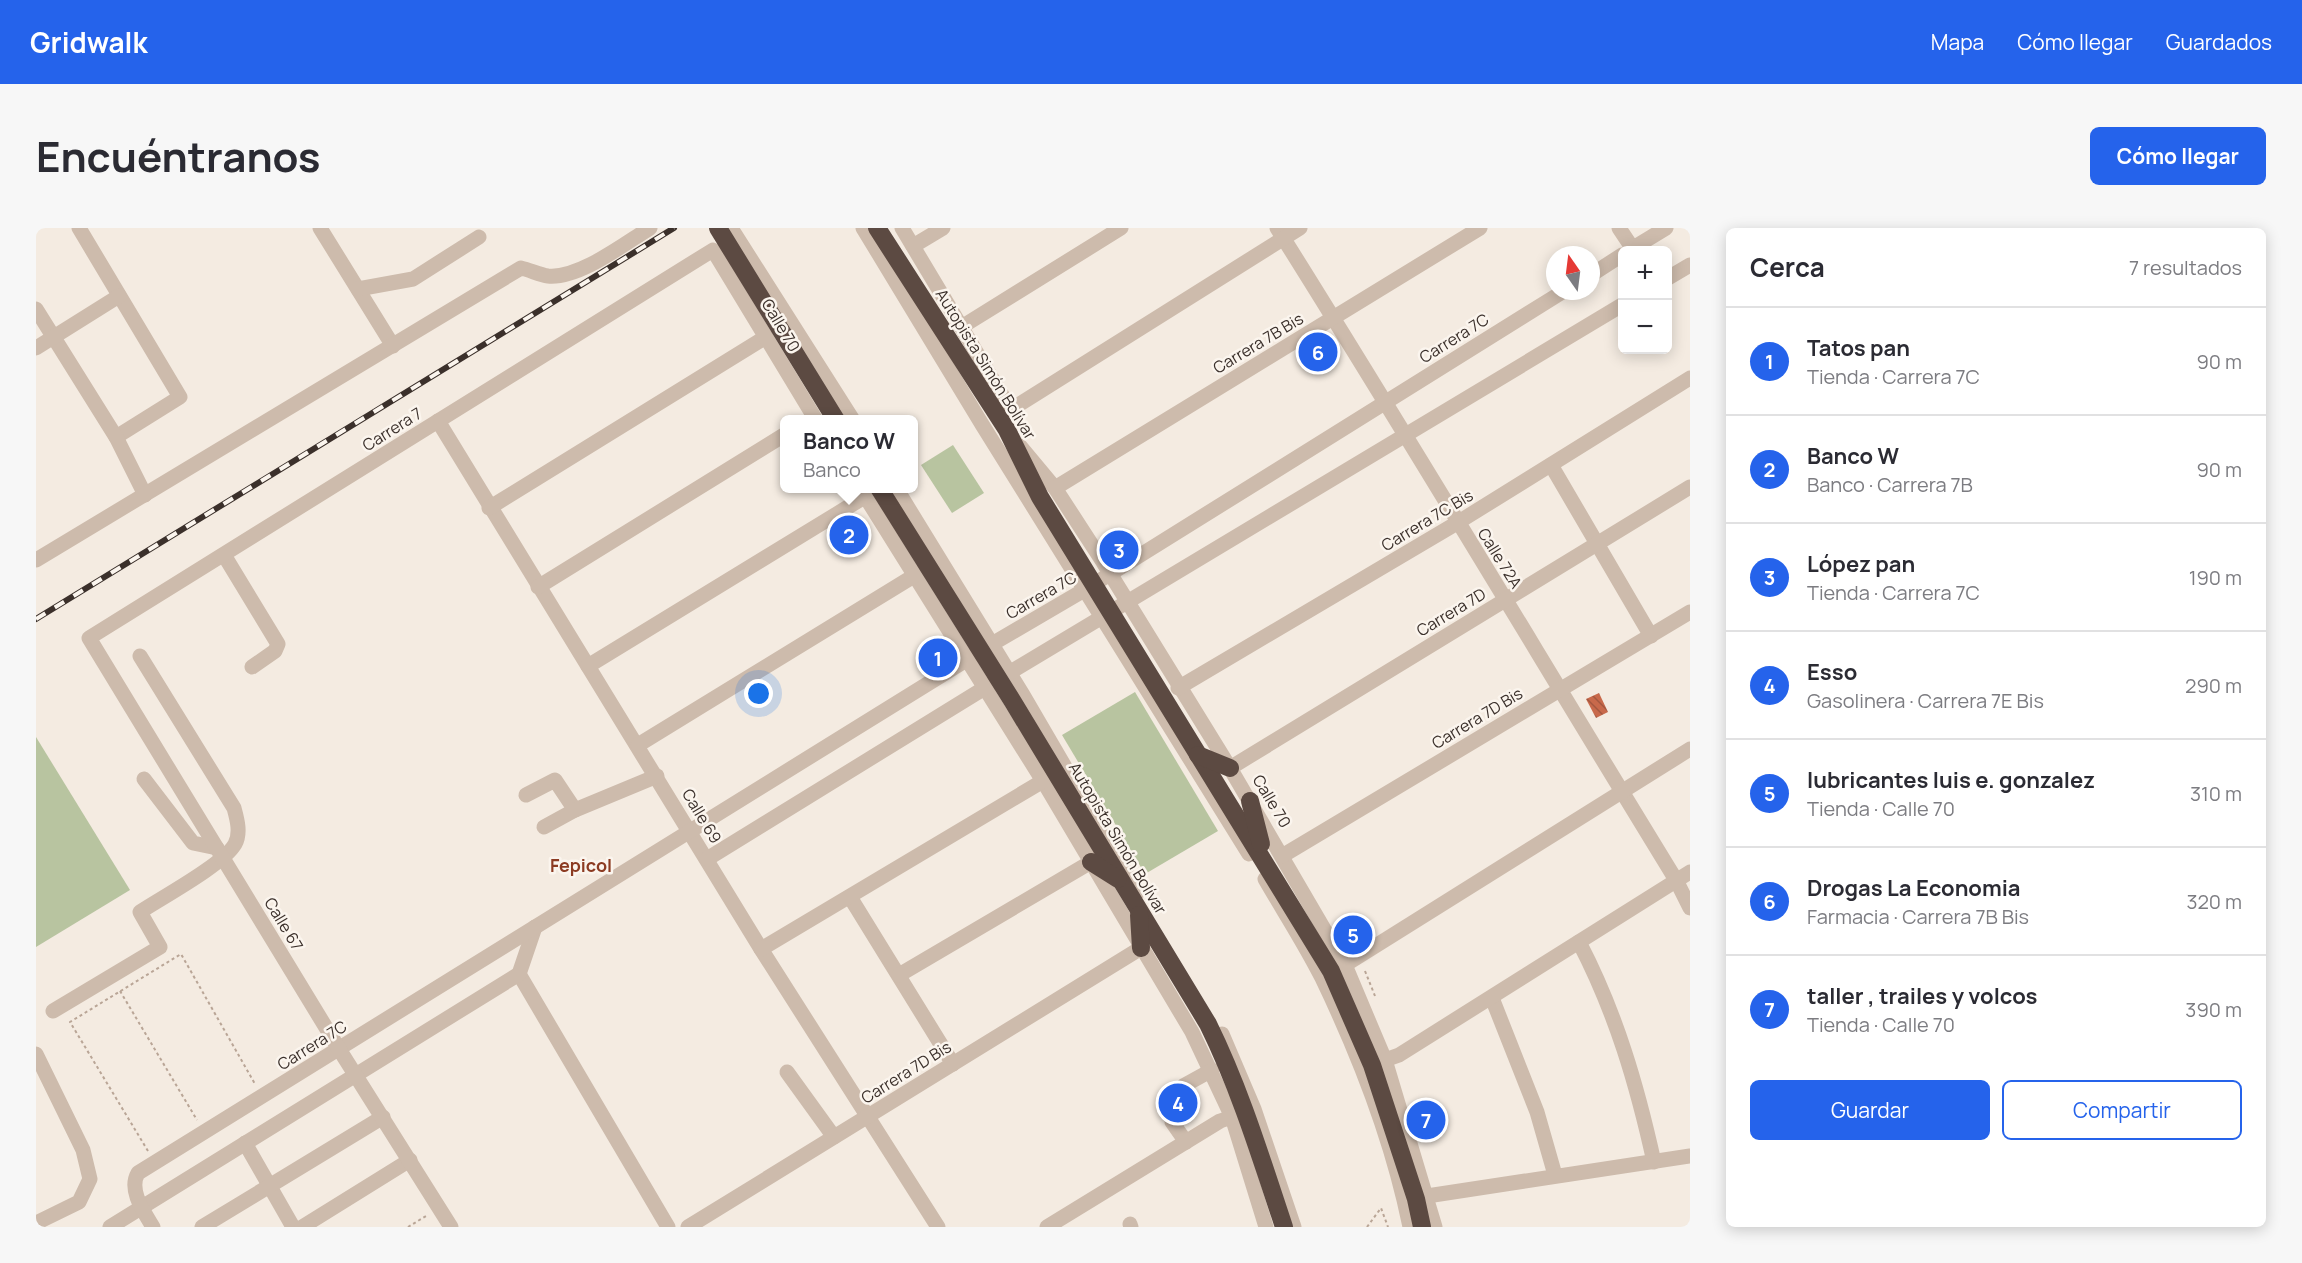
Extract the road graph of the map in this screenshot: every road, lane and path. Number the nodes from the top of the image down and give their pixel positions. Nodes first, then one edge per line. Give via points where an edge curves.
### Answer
1 (79, 228) edge
2 (320, 228) edge
3 (650, 228) edge
4 (718, 228) edge
5 (731, 228) edge
6 (863, 228) edge
7 (877, 228) edge
8 (902, 228) edge
9 (943, 228) edge
10 (1121, 228) edge
11 (1300, 228) edge
12 (1480, 228) edge
13 (1619, 228) edge
14 (1666, 228) edge
15 (1280, 233) edge
16 (479, 237) dead end
17 (913, 246) junction
18 (1626, 246) edge
19 (1638, 246) edge
20 (713, 250) joint
21 (1618, 258) edge
22 (1690, 265) edge
23 (1600, 269) edge
24 (1672, 276) edge
25 (358, 289) junction
26 (119, 296) junction
27 (1549, 300) edge
28 (1618, 308) edge
29 (36, 309) edge
30 (1333, 318) junction
31 (963, 326) junction
32 (766, 336) junction
33 (53, 338) junction
34 (393, 346) junction
35 (36, 348) edge
36 (1690, 378) edge
37 (1386, 401) junction
38 (822, 415) edge
39 (822, 415) edge
40 (850, 415) edge
41 (1006, 419) junction
42 (438, 421) junction
43 (1406, 435) junction
44 (116, 437) junction
45 (780, 437) edge
46 (1551, 465) junction
47 (1690, 487) edge
48 (1055, 488) junction
49 (863, 493) edge
50 (870, 493) edge
51 (898, 493) edge
52 (145, 495) junction
53 (489, 508) junction
54 (1457, 523) junction
55 (1597, 544) junction
56 (224, 555) junction
57 (36, 560) edge
58 (921, 571) junction
59 (1111, 574) junction
60 (538, 587) junction
61 (1090, 587) junction
62 (1505, 601) junction
63 (1127, 602) junction
64 (1690, 612) edge
65 (1107, 614) junction
66 (1651, 636) junction
67 (89, 638) joint
68 (980, 652) junction
69 (140, 656) dead end
70 (588, 666) junction
71 (252, 667) dead end
72 (997, 680) junction
73 (1178, 688) junction
74 (1559, 690) junction
75 (638, 745) junction
76 (1690, 749) edge
77 (1198, 755) junction
78 (1230, 768) junction
79 (657, 776) junction
80 (144, 779) dead end
81 (1043, 781) junction
82 (1621, 790) junction
83 (526, 795) dead end
84 (1250, 801) joint
85 (575, 810) junction
86 (544, 827) dead end
87 (691, 831) junction
88 (220, 853) junction
89 (707, 859) junction
90 (1274, 860) junction
91 (1091, 862) junction
92 (1690, 872) edge
93 (1676, 880) junction
94 (1122, 882) junction
95 (850, 897) junction
96 (1690, 908) edge
97 (1138, 910) junction
98 (535, 927) junction
99 (1579, 942) junction
100 (1142, 948) junction
101 (761, 949) junction
102 (1344, 965) junction
103 (519, 975) junction
104 (898, 975) junction
105 (120, 991) junction
106 (1492, 998) junction
107 (53, 1011) dead end
108 (339, 1049) junction
109 (36, 1054) edge
110 (1385, 1060) junction
111 (953, 1064) junction
112 (1212, 1070) junction
113 (787, 1072) dead end
114 (357, 1075) junction
115 (1184, 1086) tunnel mouth
116 (262, 1097) junction
117 (869, 1116) junction
118 (383, 1117) junction
119 (1232, 1117) junction
120 (1172, 1122) dead end
121 (205, 1132) junction
122 (834, 1137) junction
123 (1186, 1142) junction
124 (245, 1143) junction
125 (1690, 1156) edge
126 (410, 1160) junction
127 (1654, 1162) junction
128 (155, 1163) junction
129 (1555, 1175) junction
130 (268, 1187) junction
131 (1427, 1196) junction
132 (141, 1207) junction
133 (439, 1208) junction
134 (36, 1223) edge
135 (110, 1227) edge
136 (153, 1227) edge
137 (202, 1227) edge
138 (293, 1227) edge
139 (302, 1227) edge
140 (408, 1227) edge
141 (451, 1227) edge
142 (668, 1227) edge
143 (688, 1227) edge
144 (938, 1227) edge
145 (1047, 1227) edge
146 (1266, 1227) edge
147 (1284, 1227) edge
148 (1294, 1227) edge
149 (1367, 1227) edge
150 (1388, 1227) edge
151 (1410, 1227) edge
152 (1422, 1227) edge
153 (1436, 1227) edge

1 - 26 street
2 - 25 street
3 - 34 street via 594,263 572,271 549,276 521,268
4 - 38 highway
5 - 40 street
6 - 61 street via 983,426
7 - 41 highway, Autopista Simón Bolívar
8 - 17 street, Calle 70
9 - 17 street
10 - 31 street
11 - 15 street
12 - 30 street, Carrera 7B Bis
13 - 18 street
14 - 19 street
15 - 30 street, Calle 72A
15 - 41 street
16 - 25 street via 413,279
17 - 31 street, Calle 70
20 - 32 street, Calle 70
20 - 42 street, Carrera 7
21 - 23 street
22 - 24 street
25 - 34 street
26 - 33 street
26 - 44 street via 180,398
27 - 37 street, Carrera 7C
28 - 43 street
29 - 33 street
30 - 37 street, Calle 72A
30 - 48 street, Carrera 7B Bis
31 - 41 street, Calle 70
32 - 39 street, Calle 70
32 - 53 street
33 - 35 street
33 - 44 street
34 - 52 street
36 - 46 street, Carrera 7C Bis
37 - 43 street, Calle 72A
37 - 59 street, Carrera 7C
41 - 48 street, Calle 70
41 - 61 highway, Autopista Simón Bolívar via 1040,497
42 - 53 street, Calle 69
42 - 56 street, Carrera 7
43 - 54 street, Calle 72A
43 - 63 street
44 - 52 street
45 - 60 street
46 - 54 street, Carrera 7C Bis
46 - 55 street
47 - 55 street, Carrera 7D
48 - 59 street, Calle 70
49 - 70 street
50 - 58 highway, Autopista Simón Bolívar
51 - 68 street
52 - 57 street
53 - 60 street, Calle 69
54 - 62 street, Calle 72A
54 - 73 street, Carrera 7C Bis
55 - 62 street, Carrera 7D
55 - 66 street
56 - 67 street, Carrera 7
56 - 71 street via 278,644
58 - 68 highway, Autopista Simón Bolívar
58 - 75 street
59 - 61 street, Carrera 7C
59 - 63 street, Calle 70
60 - 70 street, Calle 69
61 - 65 highway
61 - 68 street, Carrera 7C
62 - 74 street, Calle 72A
62 - 78 street, Carrera 7D
63 - 65 street
63 - 73 street, Calle 70
64 - 66 street, Carrera 7D Bis
65 - 72 street
65 - 77 highway
65 - 151 street via 1321,976 1362,1069
66 - 74 street, Carrera 7D Bis
67 - 88 street, Calle 67
68 - 72 highway, Autopista Simón Bolívar
68 - 87 street, Carrera 7C
69 - 88 street via 234,808 238,825 235,844
70 - 75 street, Calle 69
72 - 81 street
72 - 89 street
72 - 94 highway, Autopista Simón Bolívar
72 - 148 street via 1216,1021 1254,1109
73 - 78 street, Calle 70
74 - 82 street, Calle 72A
74 - 90 street, Carrera 7D Bis
75 - 79 street, Calle 69
76 - 82 street
77 - 78 highway
77 - 90 highway
78 - 84 street, Calle 70
79 - 85 street
79 - 87 street, Calle 69
80 - 88 street via 193,843
81 - 91 street
81 - 95 street
82 - 93 street, Calle 72A
82 - 102 street
83 - 85 street via 555,780
84 - 90 highway
85 - 86 street
87 - 89 street, Calle 69
87 - 98 street, Carrera 7C
88 - 107 street via 140,912 160,947
88 - 108 street, Calle 67
89 - 101 street, Calle 69
90 - 102 street
90 - 152 highway via 1331,971 1367,1055
91 - 94 highway
91 - 100 street
91 - 104 street
92 - 93 street
93 - 96 street, Calle 72A
93 - 99 street
94 - 97 highway, Autopista Simón Bolívar
95 - 101 street
95 - 104 street
97 - 100 highway
97 - 147 highway, Autopista Simón Bolívar via 1208,1024 1227,1063
98 - 103 street
98 - 108 street, Carrera 7C
99 - 106 street
99 - 127 street via 1620,1034 1640,1097
100 - 111 street, Carrera 7D Bis
100 - 112 street
101 - 117 street, Calle 69
102 - 110 street
103 - 114 street
103 - 142 street
104 - 111 street
105 - 116 path via 180,954
105 - 121 path
105 - 128 path via 70,1022
106 - 110 street
106 - 129 street via 1538,1112
108 - 114 street, Calle 67
108 - 116 street, Carrera 7C
109 - 134 street via 83,1150 90,1179 79,1202
110 - 131 street
111 - 117 street, Carrera 7D Bis
112 - 115 street
112 - 119 street
113 - 122 street
114 - 118 street, Calle 67
114 - 124 street
116 - 121 street, Carrera 7C
117 - 122 street, Carrera 7D Bis
117 - 144 street, Calle 69
118 - 126 street, Calle 67
118 - 130 street
119 - 123 street
119 - 146 street
120 - 123 street
121 - 128 street, Carrera 7C
122 - 143 street, Carrera 7D Bis
123 - 145 street
124 - 130 street
124 - 132 street
125 - 127 street
126 - 133 street, Calle 67
126 - 139 street
127 - 129 street
128 - 132 street, Carrera 7C via 135,1179
129 - 131 street
130 - 137 street
130 - 138 street
131 - 153 street
132 - 135 street
132 - 136 street
133 - 140 path
133 - 141 street, Calle 67
149 - 150 path via 1381,1208

